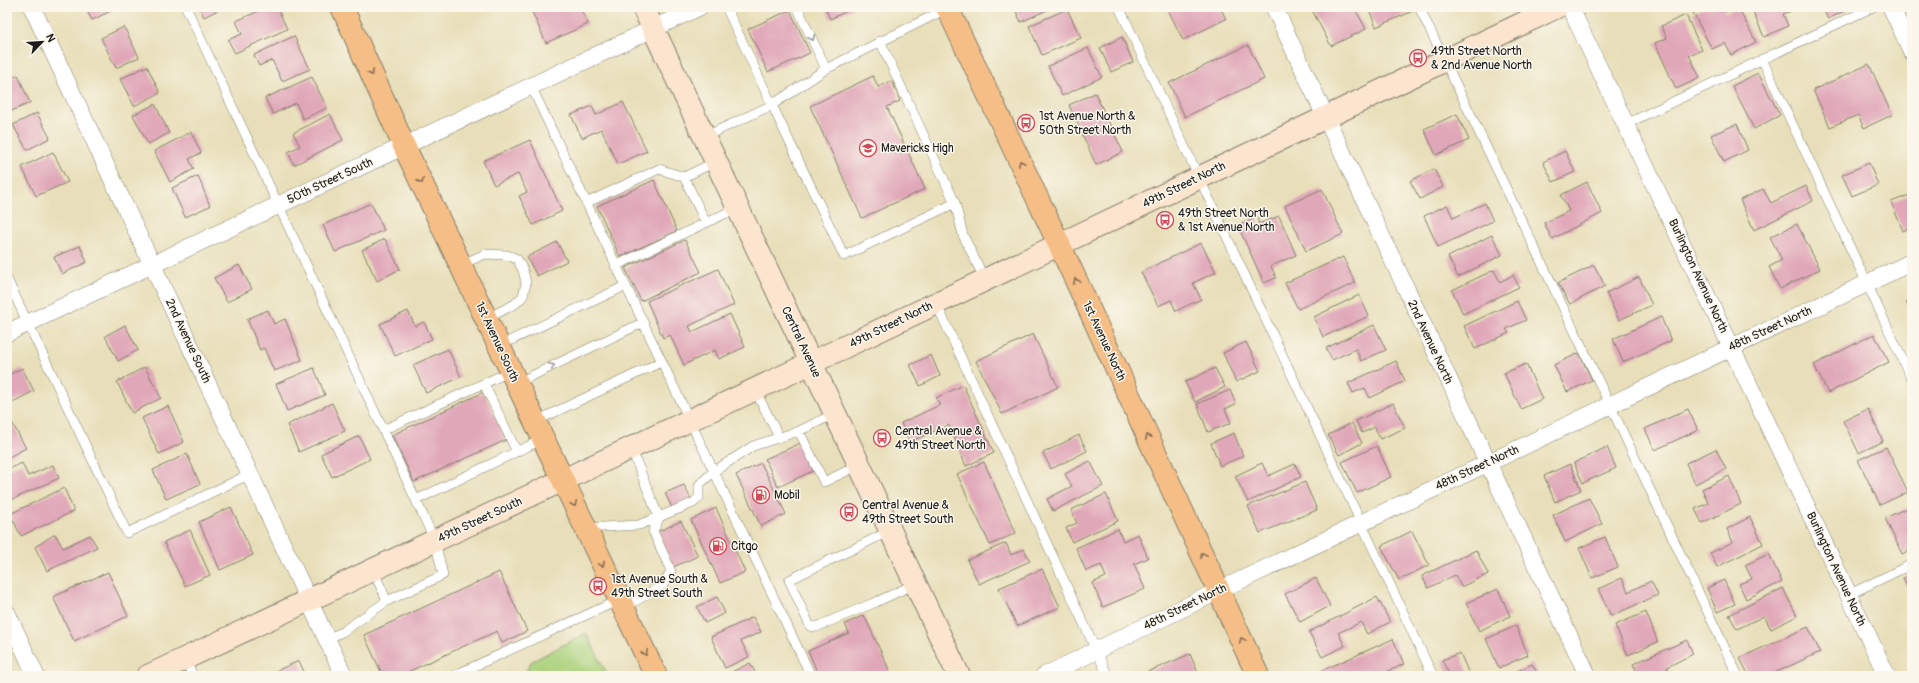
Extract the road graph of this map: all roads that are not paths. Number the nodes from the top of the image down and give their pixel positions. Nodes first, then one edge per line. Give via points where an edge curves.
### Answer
1 (32, 7) edge
2 (186, 7) edge
3 (342, 7) edge
4 (643, 7) edge
5 (699, 7) edge
6 (726, 7) edge
7 (798, 7) edge
8 (1119, 7) edge
9 (1274, 7) edge
10 (1419, 7) edge
11 (1557, 7) edge
12 (1570, 7) edge
13 (1873, 7) edge
14 (1891, 7) edge
15 (947, 8) edge
16 (653, 28) junction
17 (880, 41) junction
18 (1912, 52) edge
19 (1762, 59) junction
20 (1444, 61) junction
21 (826, 69) junction
22 (531, 86) junction
23 (772, 105) junction
24 (1326, 117) junction
25 (1626, 124) junction
26 (704, 137) junction
27 (404, 146) junction
28 (715, 162) junction
29 (684, 177) junction
30 (1199, 178) junction
31 (586, 203) junction
32 (955, 203) junction
33 (278, 205) junction
34 (737, 208) junction
35 (706, 223) junction
36 (1059, 244) junction
37 (1912, 262) edge
38 (152, 264) junction
39 (460, 265) junction
40 (616, 266) junction
41 (7, 279) edge
42 (985, 280) junction
43 (1867, 283) junction
44 (625, 286) junction
45 (936, 303) junction
46 (486, 319) junction
47 (27, 323) junction
48 (642, 323) junction
49 (7, 333) edge
50 (499, 346) junction
51 (1731, 347) junction
52 (661, 362) junction
53 (811, 363) junction
54 (514, 377) junction
55 (1912, 380) edge
56 (484, 384) junction
57 (754, 390) junction
58 (1610, 405) junction
59 (834, 414) junction
60 (688, 421) junction
61 (383, 430) junction
62 (539, 430) junction
63 (799, 431) junction
64 (779, 437) junction
65 (632, 448) junction
66 (517, 452) junction
67 (1487, 463) junction
68 (859, 465) junction
69 (713, 472) junction
70 (250, 474) junction
71 (562, 480) junction
72 (416, 500) junction
73 (659, 518) junction
74 (1360, 523) junction
75 (585, 528) junction
76 (890, 531) junction
77 (435, 541) junction
78 (1912, 564) edge
79 (373, 570) junction
80 (915, 584) junction
81 (1220, 590) junction
82 (1848, 595) junction
83 (309, 600) junction
84 (387, 601) junction
85 (621, 604) junction
86 (7, 613) edge
87 (327, 639) junction
88 (1096, 651) junction
89 (189, 667) edge
90 (36, 676) edge
91 (148, 676) edge
92 (344, 676) edge
93 (453, 676) edge
94 (656, 676) edge
95 (811, 676) edge
96 (959, 676) edge
97 (1044, 676) edge
98 (1108, 676) edge
99 (1258, 676) edge
100 (1432, 676) edge
101 (1588, 676) edge
102 (1738, 676) edge
103 (1887, 676) edge

1 - 38 street, 2nd Avenue South
2 - 33 lane
3 -> 27 main road, 1st Avenue South
4 - 16 main road, Central Avenue
5 - 16 street, 50th Street South
6 - 23 lane
7 -> 21 lane
8 - 30 lane
9 - 24 street, 2nd Avenue North
10 - 20 lane
11 - 20 main road, 49th Street North
12 - 25 street, Burlington Avenue North
13 - 19 lane
14 - 18 street
15 - 17 lane
36 -> 15 main road, 1st Avenue North
16 - 22 street, 50th Street South
16 - 26 main road, Central Avenue
17 - 21 lane
17 - 32 lane
19 - 25 lane
19 - 43 lane
20 - 24 main road, 49th Street North
20 - 58 lane
21 - 23 lane
22 - 27 street, 50th Street South
22 - 31 lane
23 - 26 lane
23 - 32 lane via 844,256
24 - 30 main road, 49th Street North
24 - 67 street, 2nd Avenue North
25 - 51 street, Burlington Avenue North
26 - 28 main road, Central Avenue
27 - 33 street, 50th Street South
27 -> 39 main road, 1st Avenue South
28 - 29 lane
28 - 34 main road, Central Avenue
29 - 31 lane via 659,169
29 - 35 lane
30 - 36 main road, 49th Street North
30 - 74 lane
31 - 40 lane
32 - 42 lane via 963,235
33 - 38 street, 50th Street South
33 - 61 lane
34 - 35 lane
34 - 53 main road, Central Avenue
35 - 40 lane
36 - 42 main road, 49th Street North
81 -> 36 main road, 1st Avenue North
37 - 43 street, 48th Street North
38 - 47 street, 50th Street South
38 - 70 street, 2nd Avenue South
39 - 46 main road, 1st Avenue South
39 - 46 lane via 485,254 507,255 517,259 523,270 526,283 523,296 515,304
40 - 44 lane
41 - 47 lane
42 - 45 main road, 49th Street North
43 - 51 street, 48th Street North
43 - 55 lane
44 - 48 lane
44 - 50 lane
45 - 53 main road, 49th Street North
45 - 88 lane
46 - 50 main road, 1st Avenue South
47 - 49 street, 50th Street South
47 - 70 lane via 127,533
48 - 52 lane
54 -> 48 lane
50 - 54 main road, 1st Avenue South
51 - 58 street, 48th Street North
51 - 82 street, Burlington Avenue North
52 - 60 lane
52 - 62 lane
53 - 57 main road, 49th Street South
53 - 59 main road, Central Avenue
54 - 56 lane
54 - 62 main road, 1st Avenue South
56 - 61 lane
56 - 66 lane
57 - 60 main road, 49th Street South
57 - 64 lane
58 - 67 street, 48th Street North
58 - 102 lane
59 - 63 lane
59 - 68 main road, Central Avenue
60 - 65 main road, 49th Street South
60 - 69 lane
61 - 72 lane
62 - 66 lane
62 - 71 main road, 1st Avenue South
63 - 64 lane
63 - 68 lane via 824,482
64 - 69 lane via 752,446
65 - 71 main road, 49th Street South
65 - 73 lane
66 - 72 lane
67 - 74 street, 48th Street North
67 - 101 street, 2nd Avenue North
68 - 76 main road, Central Avenue
69 - 73 lane via 699,485 699,498
69 - 95 lane
70 - 83 street, 2nd Avenue South
71 -> 75 main road, 1st Avenue South
71 - 77 main road, 49th Street South
72 - 77 lane
73 - 75 lane via 639,525
73 - 85 lane via 653,530 671,571 663,585
74 - 81 street, 48th Street North
74 - 100 lane
75 -> 85 main road, 1st Avenue South
76 - 80 main road, Central Avenue
76 - 80 lane via 789,580 810,626 816,627
77 - 79 main road, 49th Street South
77 - 84 lane via 443,575
78 - 82 lane
79 - 83 main road, 49th Street South
79 - 84 lane
80 - 96 main road, Central Avenue
81 - 88 street, 48th Street North
99 -> 81 main road, 1st Avenue North
82 - 103 street, Burlington Avenue North
83 - 87 street, 2nd Avenue South
83 - 89 main road, 49th Street South
84 - 87 lane via 342,632
85 - 93 lane
85 -> 94 main road, 1st Avenue South
86 - 90 street
87 - 92 street, 2nd Avenue South
88 - 97 street, 48th Street North
88 - 98 lane
89 - 91 main road, 49th Street South

